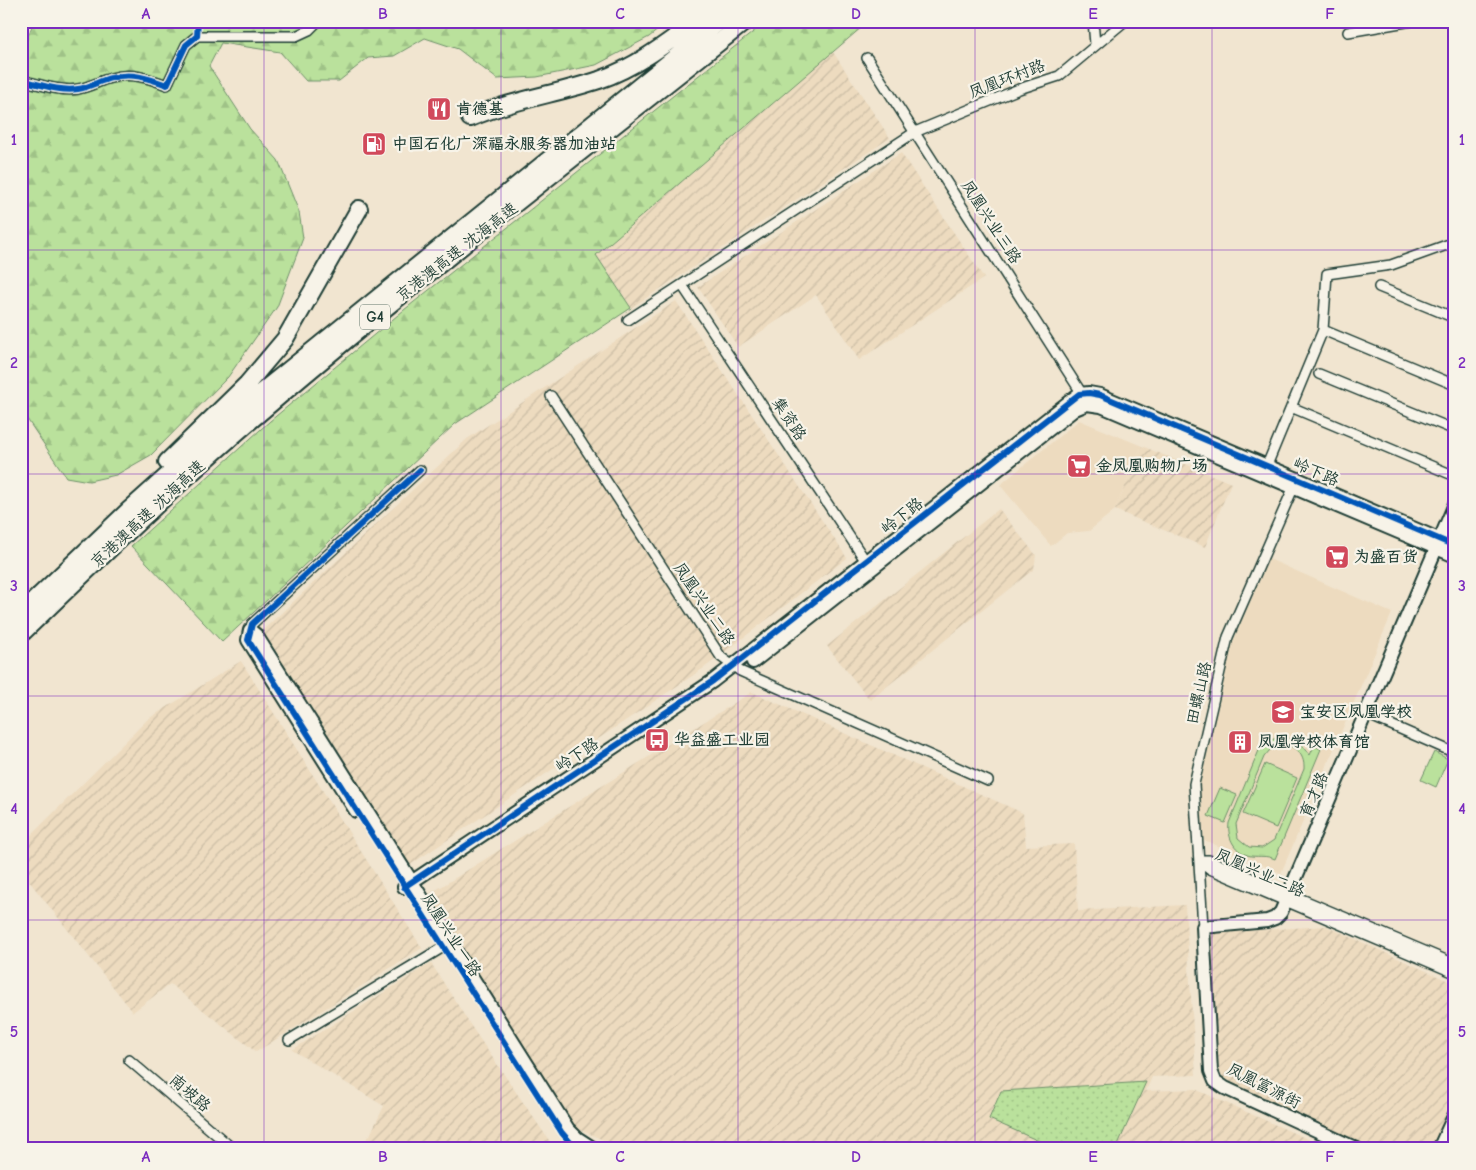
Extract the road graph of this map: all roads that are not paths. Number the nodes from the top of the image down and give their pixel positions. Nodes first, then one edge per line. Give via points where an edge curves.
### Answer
1 (318, 21) edge
2 (697, 21) edge
3 (720, 21) edge
4 (746, 21) edge
5 (1094, 21) edge
6 (1125, 21) edge
7 (1412, 21) edge
8 (1348, 32) dead end
9 (1095, 44) junction
10 (867, 58) dead end
11 (21, 80) edge
12 (470, 118) dead end
13 (915, 132) junction
14 (359, 209) dead end
15 (1455, 242) edge
16 (682, 285) junction
17 (1379, 287) dead end
18 (1455, 318) edge
19 (628, 320) dead end
20 (1323, 330) junction
21 (1320, 374) dead end
22 (1455, 385) edge
23 (551, 396) dead end
24 (1085, 398) junction
25 (1291, 408) junction
26 (1455, 430) edge
27 (420, 470) dead end
28 (1265, 470) junction
29 (1455, 476) edge
30 (1295, 483) junction
31 (1455, 504) edge
32 (136, 523) junction
33 (1438, 544) junction
34 (1455, 546) edge
35 (1455, 556) edge
36 (869, 565) junction
37 (70, 566) junction
38 (21, 612) edge
39 (250, 630) joint
40 (21, 634) edge
41 (21, 645) edge
42 (736, 669) junction
43 (1366, 714) junction
44 (1455, 753) edge
45 (988, 781) dead end
46 (1198, 860) junction
47 (410, 888) junction
48 (1288, 898) junction
49 (1203, 926) junction
50 (446, 945) junction
51 (1455, 964) edge
52 (1455, 973) edge
53 (290, 1040) dead end
54 (129, 1060) dead end
55 (1455, 1114) edge
56 (232, 1149) edge
57 (576, 1149) edge
58 (594, 1149) edge
59 (1357, 1149) edge
60 (1439, 1149) edge

1 - 11 street via 296,36 197,36 186,45 167,85 128,75 76,90
2 - 12 highway via 651,55 616,73 506,104
3 - 37 highway, 京港澳高速 沈海高速 / G4 via 254,398
4 - 32 highway, 京港澳高速 沈海高速 / G4 via 396,300 262,411
5 - 9 street
6 - 9 street, 凤凰环村路
7 - 8 street
9 - 13 street, 凤凰环村路 via 1059,76
10 - 13 street, 凤凰兴业三路
13 - 16 street, 凤凰环村路
13 - 24 street, 凤凰兴业三路
14 - 37 highway via 306,305 274,354 110,518
15 - 20 street via 1391,265 1328,274
16 - 19 street, 凤凰环村路
16 - 36 street, 集资路
17 - 18 street
20 - 22 street
20 - 25 street
21 - 26 street
23 - 42 street, 凤凰兴业二路 via 716,652
24 - 28 street, 岭下路 via 1100,395
24 - 36 street, 岭下路
25 - 28 street
25 - 29 street
27 - 39 street via 252,624
28 - 30 street, 岭下路
30 - 33 street, 岭下路
30 - 46 street, 田螺山路 via 1228,637 1194,784
31 - 33 street, 育才路
32 - 40 highway, 京港澳高速 沈海高速 / G4
32 - 41 highway
33 - 34 street, 岭下路
33 - 35 street, 岭下路
33 - 43 street, 育才路
36 - 42 street, 岭下路
37 - 38 highway, 京港澳高速 沈海高速 / G4
39 - 47 street, 凤凰兴业一路 via 248,640
42 - 45 street, 凤凰兴业二路
42 - 47 street, 岭下路
43 - 44 street
43 - 48 street, 育才路
46 - 48 street, 凤凰兴业二路 via 1209,860
46 - 49 street, 田螺山路
47 - 50 street, 凤凰兴业一路
48 - 49 street, 育才路 via 1279,915 1272,920
48 - 51 street, 凤凰兴业二路
48 - 52 street, 凤凰兴业二路
49 - 59 street, 凤凰富源街 via 1211,1071 1215,1081
50 - 53 street
50 - 57 street, 凤凰兴业一路 via 562,1133
50 - 58 street, 凤凰兴业一路 via 568,1129
54 - 56 street, 南坡路
55 - 60 street

